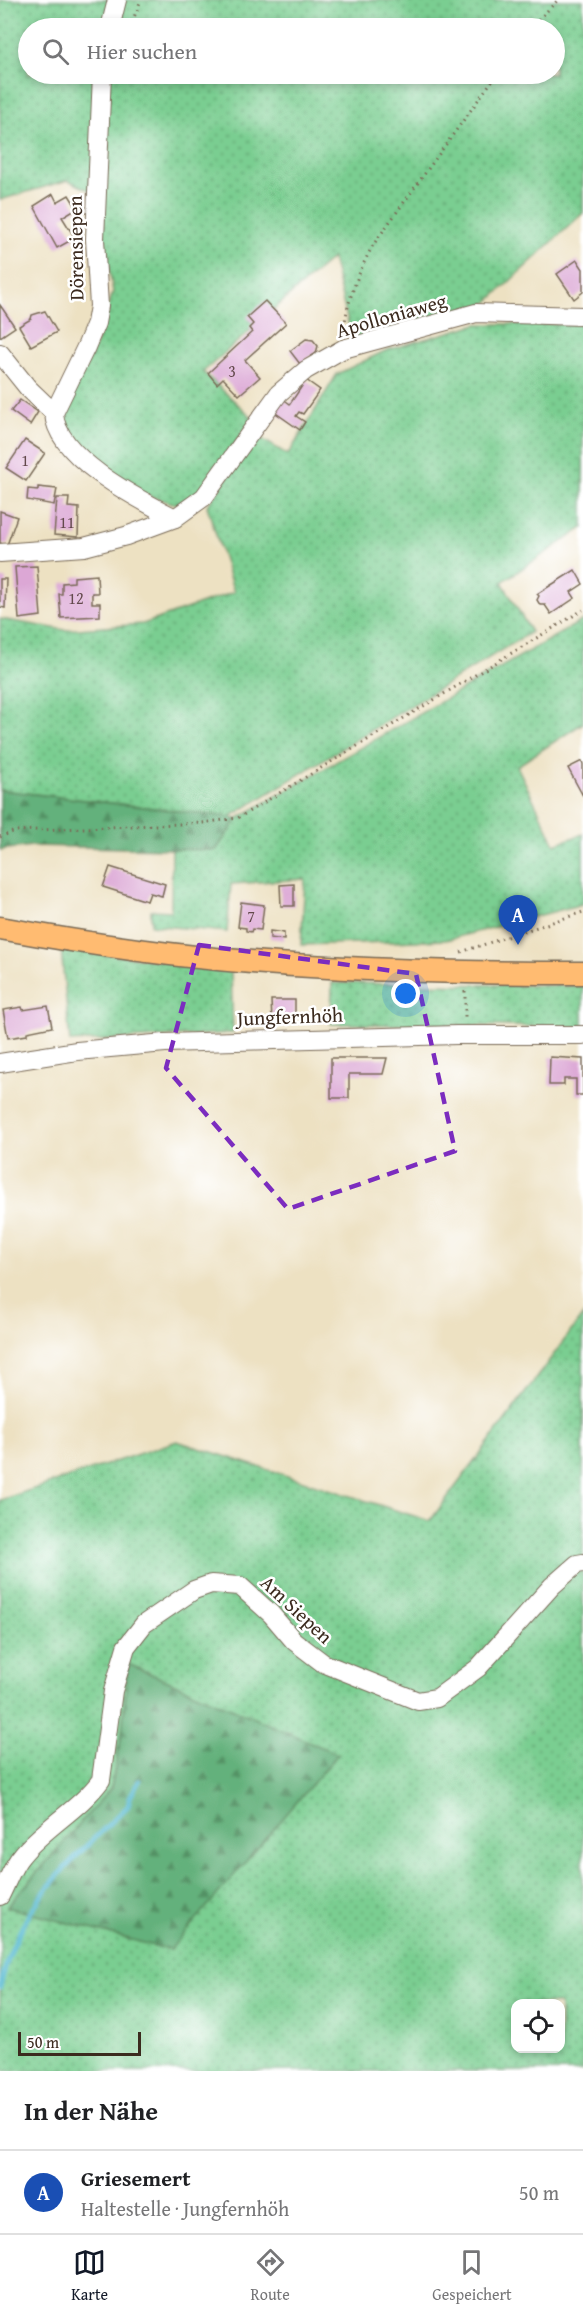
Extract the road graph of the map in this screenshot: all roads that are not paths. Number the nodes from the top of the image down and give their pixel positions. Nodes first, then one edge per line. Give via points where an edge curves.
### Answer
1 (117, 0) edge
2 (112, 18) edge
3 (102, 84) edge
4 (583, 316) edge
5 (0, 353) edge
6 (54, 413) junction
7 (175, 518) junction
8 (0, 553) edge
9 (0, 928) edge
10 (583, 973) edge
11 (583, 1035) edge
12 (0, 1063) edge
13 (583, 1563) edge
14 (0, 1896) edge

1 - 2 street
3 - 6 street, Dörensiepen via 95,239 99,306 86,347
4 - 7 street, Apolloniaweg via 476,313 343,349 306,370 279,393 204,497
5 - 6 street
6 - 7 street via 57,428 68,444 97,473
7 - 8 street, Apolloniaweg via 84,547
9 - 10 main road via 251,962 455,973
11 - 12 street, Jungfernhöh via 165,1043
13 - 14 street, Am Siepen via 552,1586 478,1668 437,1698 418,1701 323,1663 294,1641 240,1586 211,1584 194,1590 144,1624 126,1647 113,1692 101,1780 21,1856

